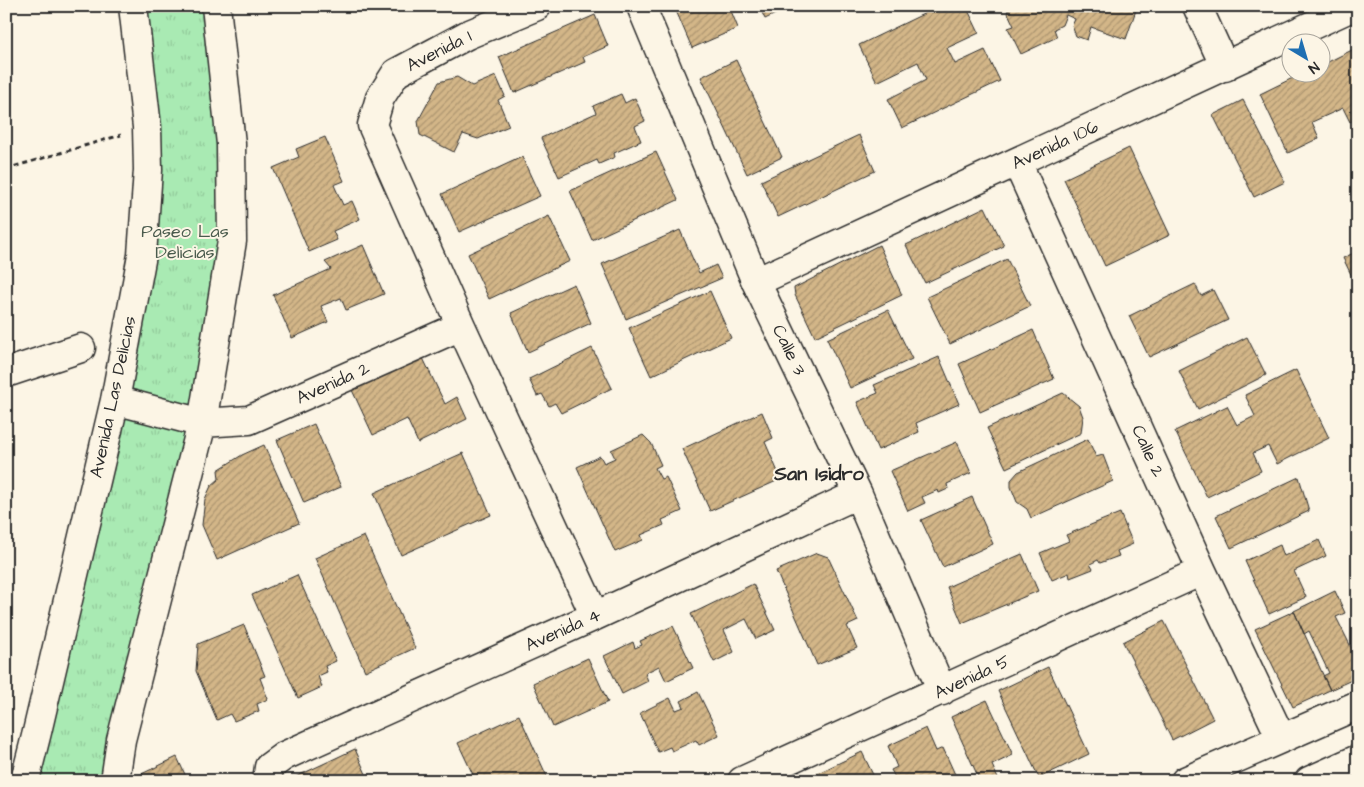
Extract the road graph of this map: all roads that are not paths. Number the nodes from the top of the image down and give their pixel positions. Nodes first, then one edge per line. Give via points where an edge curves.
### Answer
1 (133, 6) edge
2 (216, 6) edge
3 (538, 6) edge
4 (642, 6) edge
5 (1197, 6) edge
6 (1354, 6) edge
7 (1225, 67) junction
8 (1017, 162) junction
9 (756, 282) junction
10 (461, 326) junction
11 (82, 348) dead end
12 (6, 373) edge
13 (115, 400) junction
14 (202, 422) junction
15 (858, 494) junction
16 (1202, 571) junction
17 (595, 616) junction
18 (942, 691) junction
19 (1358, 705) edge
20 (1281, 738) junction
21 (1358, 759) edge
22 (268, 774) edge
23 (22, 781) edge
24 (115, 781) edge
25 (742, 781) edge
26 (1185, 781) edge
27 (1309, 781) edge

1 - 13 street, Avenida Las Delicias via 147,127 148,170 142,255
2 - 14 street via 231,144 232,241
3 - 10 street, Avenida 1 via 467,35 396,73 380,98 372,124
4 - 9 street, Calle 3
5 - 7 street
6 - 7 street, Avenida 106
7 - 8 street, Avenida 106
8 - 9 street, Avenida 106
8 - 16 street, Calle 2
9 - 15 street, Calle 3
10 - 14 street, Avenida 2 via 249,420
10 - 17 street, Avenida 1
11 - 12 street
13 - 14 street, Avenida 2
13 - 23 street, Avenida Las Delicias via 37,732
14 - 24 street via 121,740
15 - 17 street, Avenida 4
15 - 18 street, Calle 3
16 - 18 street, Avenida 5
16 - 20 street, Calle 2
17 - 22 street, Avenida 4 via 284,756
18 - 25 street, Avenida 5
19 - 20 street
20 - 26 street
21 - 27 street

